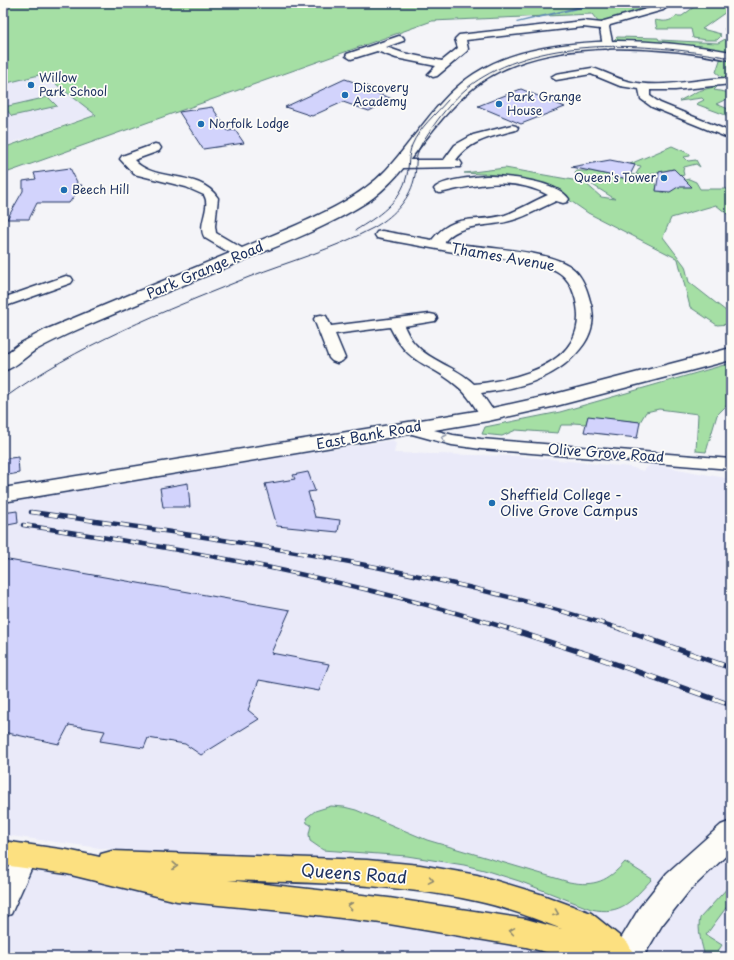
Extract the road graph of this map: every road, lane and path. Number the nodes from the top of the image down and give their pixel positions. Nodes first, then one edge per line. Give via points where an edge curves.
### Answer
1 (667, 3) edge
2 (604, 26) junction
3 (399, 39) dead end
4 (608, 46) junction
5 (377, 47) junction
6 (351, 56) dead end
7 (731, 56) edge
8 (444, 65) junction
9 (609, 68) dead end
10 (592, 71) junction
11 (433, 74) dead end
12 (556, 77) dead end
13 (731, 81) edge
14 (644, 87) junction
15 (512, 128) dead end
16 (731, 136) edge
17 (155, 148) dead end
18 (400, 164) junction
19 (449, 188) dead end
20 (382, 235) dead end
21 (435, 245) junction
22 (242, 254) junction
23 (66, 280) dead end
24 (3, 303) edge
25 (430, 318) dead end
26 (395, 322) junction
27 (731, 354) edge
28 (337, 358) dead end
29 (3, 365) edge
30 (470, 389) junction
31 (488, 415) junction
32 (457, 420) junction
33 (407, 428) junction
34 (481, 444) junction
35 (731, 464) edge
36 (3, 495) edge
37 (731, 833) edge
38 (15, 854) edge
39 (66, 862) junction
40 (3, 906) edge
41 (617, 957) edge
42 (622, 957) edge
43 (626, 957) edge

1 - 2 street via 660,8
2 - 4 street
2 - 8 street via 583,24 463,37 460,39 463,49
3 - 5 street
4 - 7 street, Park Grange Road via 682,48
4 - 18 street, Park Grange Road via 574,48 525,56 482,74 462,88 445,106
5 - 6 street
5 - 8 street via 400,56
8 - 11 street
9 - 10 street
10 - 12 street
10 - 14 street via 624,84
13 - 14 street via 675,87
14 - 16 street via 645,97 656,105
15 - 18 street via 477,137 459,148 452,164
17 - 22 street via 126,159 138,171 187,182 208,192 212,199 208,230 210,235
18 - 22 street, Park Grange Road via 373,190 345,208
19 - 21 street via 488,180 511,181 539,186 563,199 545,200 508,218 467,223 450,229 444,232
20 - 21 street, Thames Avenue
21 - 30 street, Thames Avenue via 528,258 558,265 575,277 587,313 583,335 578,343 568,355 545,371 529,379
22 - 29 street, Park Grange Road via 80,321 26,348
23 - 24 street
25 - 26 street
26 - 28 street via 324,325
26 - 30 street via 411,349 452,374
27 - 31 street, East Bank Road via 549,402
30 - 31 street
31 - 32 street, East Bank Road
32 - 33 street, East Bank Road
32 - 34 street, Olive Grove Road via 462,434
34 -> 33 street, Olive Grove Road via 452,440
33 - 36 street, East Bank Road
34 - 35 street, Olive Grove Road
37 - 43 street via 678,882 651,916
38 - 39 highway, Queens Road
38 - 40 street
41 -> 39 highway, Queens Road via 526,933 389,911 177,888
39 -> 42 highway, Queens Road via 367,873 420,878 477,888 580,922

